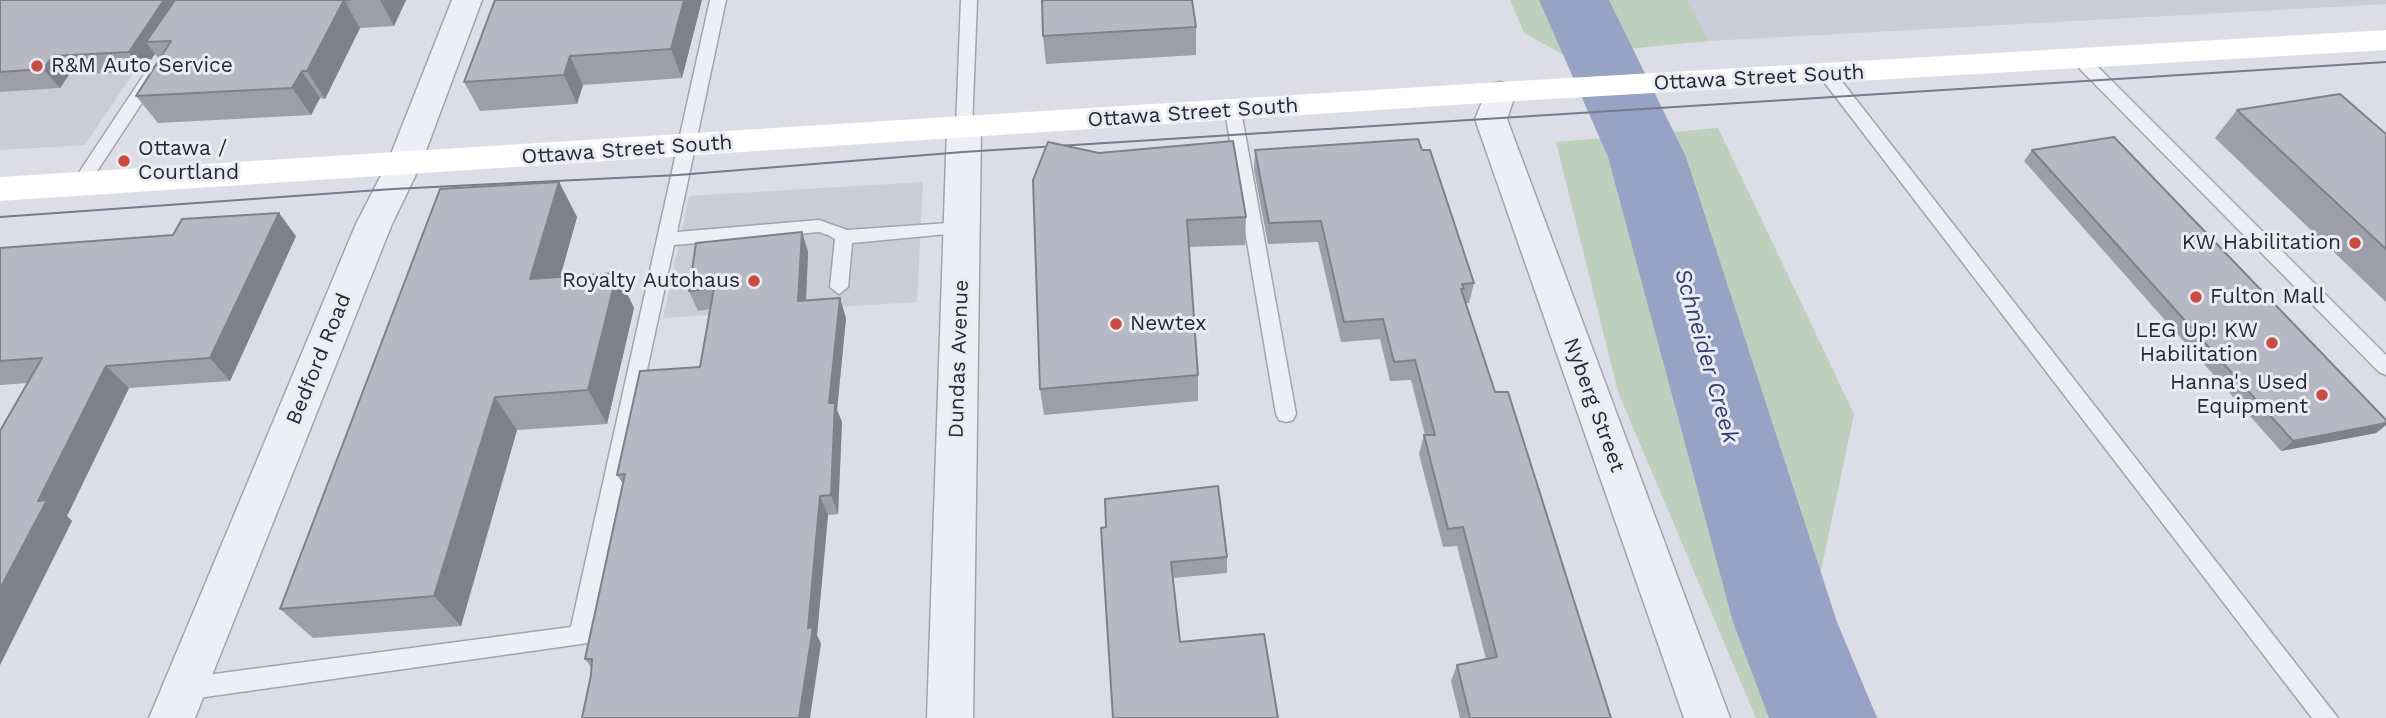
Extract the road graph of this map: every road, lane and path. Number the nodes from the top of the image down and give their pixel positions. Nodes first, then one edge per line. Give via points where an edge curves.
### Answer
1 (467, 0) edge
2 (718, 0) edge
3 (968, 0) edge
4 (2386, 40) edge
5 (2080, 59) junction
6 (156, 68) edge
7 (1827, 74) junction
8 (1500, 92) junction
9 (1233, 111) junction
10 (964, 128) junction
11 (684, 146) junction
12 (404, 164) junction
13 (80, 184) junction
14 (0, 189) edge
15 (963, 228) junction
16 (844, 237) junction
17 (664, 239) junction
18 (839, 287) dead end
19 (2386, 367) edge
20 (1286, 414) dead end
21 (178, 704) edge
22 (950, 718) edge
23 (1707, 718) edge
24 (2326, 718) edge

1 - 12 street, Bedford Road
2 - 11 lane
3 - 10 lane, Dundas Avenue
4 - 5 main road, Ottawa Street South
5 - 7 main road, Ottawa Street South
5 - 19 lane
6 - 13 lane
7 - 8 main road, Ottawa Street South
7 - 24 lane
8 - 9 main road, Ottawa Street South
8 - 23 street, Nyberg Street via 1491,119
9 - 10 main road, Ottawa Street South
9 - 20 lane
10 - 11 main road, Ottawa Street South
10 - 15 street, Dundas Avenue
11 - 12 main road, Ottawa Street South
11 - 17 lane
12 - 13 main road, Ottawa Street South
12 - 21 street, Bedford Road via 374,224
13 - 14 main road, Ottawa Street South
15 - 16 lane
15 - 22 street, Dundas Avenue
16 - 17 lane via 819,226
16 - 18 lane
17 - 21 lane via 580,636

